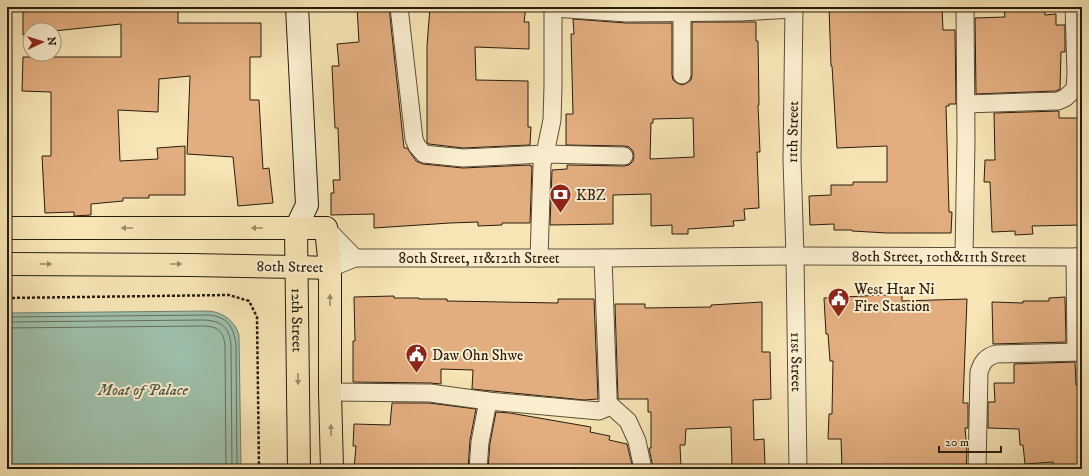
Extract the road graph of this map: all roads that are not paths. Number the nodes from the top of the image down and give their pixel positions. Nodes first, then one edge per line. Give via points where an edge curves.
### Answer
1 (297, 7) edge
2 (399, 7) edge
3 (965, 7) edge
4 (1074, 7) edge
5 (553, 8) edge
6 (794, 8) edge
7 (683, 10) edge
8 (682, 75) dead end
9 (966, 104) junction
10 (545, 154) junction
11 (624, 156) dead end
12 (307, 204) junction
13 (7, 228) edge
14 (296, 228) junction
15 (326, 228) junction
16 (795, 256) junction
17 (964, 256) junction
18 (1079, 257) edge
19 (355, 258) junction
20 (539, 258) junction
21 (603, 258) junction
22 (7, 264) edge
23 (297, 267) junction
24 (330, 268) junction
25 (1079, 352) edge
26 (330, 392) junction
27 (488, 401) junction
28 (608, 403) junction
29 (300, 469) edge
30 (332, 469) edge
31 (478, 469) edge
32 (642, 469) edge
33 (798, 469) edge
34 (977, 469) edge

1 - 12 main road
2 - 10 street via 414,139 424,154 463,158
3 - 9 street
4 - 9 street via 1075,89 1065,98 1058,101
5 - 7 street via 627,13
5 - 10 street via 552,120
6 - 7 street via 740,12
6 - 16 street, 11th Street via 792,160
7 - 8 street
9 - 17 street
10 - 11 street
10 - 20 street via 540,188
12 - 14 main road, 12th Street
12 - 15 main road
14 -> 13 main road
14 - 15 main road
14 - 23 main road, 12th Street
15 - 19 street
15 - 24 main road
16 - 17 street, 80th Street, 10th&11th Street
16 - 21 street, 80th Street, 10th&11th Street
16 - 33 street, 11st Street
17 - 18 street, 80th Street, 10th&11th Street
18 - 25 street
19 - 20 street, 80th Street, 11&12th Street
19 - 24 street, 80th Street
20 - 21 street, 80th Street, 11&12th Street
21 - 28 street
22 -> 23 main road, 80th Street
23 - 24 main road, 80th Street
23 -> 29 main road, 12th Street
26 -> 24 main road
25 - 34 street via 996,354 988,357 979,372
26 - 27 street via 430,393
30 -> 26 main road
27 - 28 street via 599,411 606,408
27 - 31 street
28 - 32 street via 628,421 637,441

